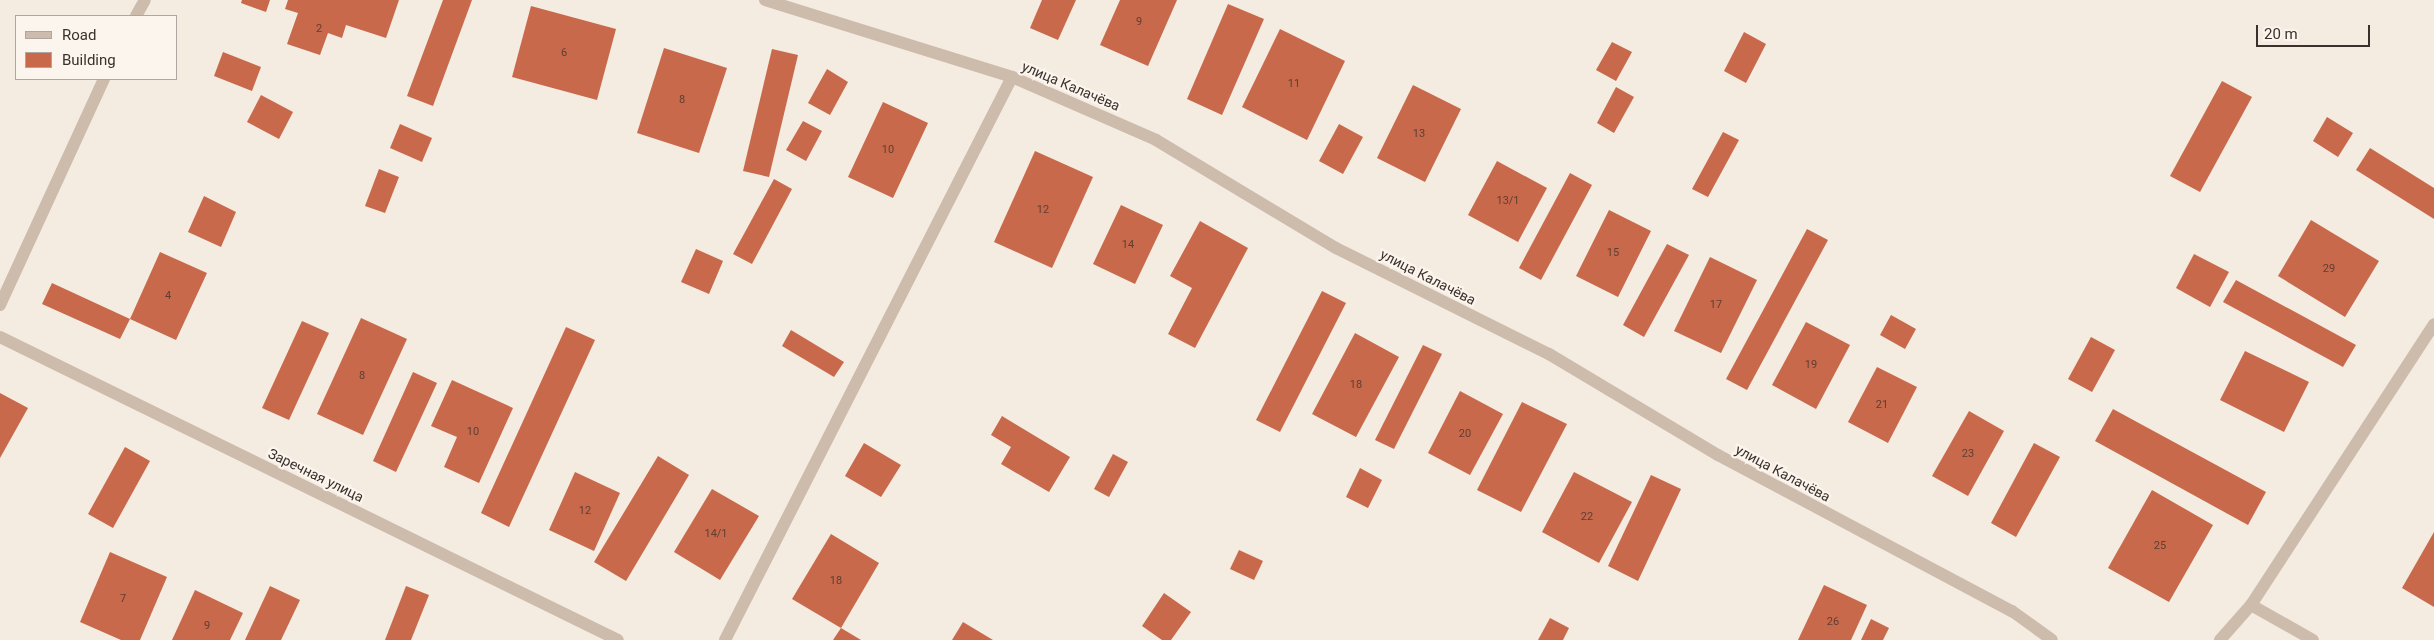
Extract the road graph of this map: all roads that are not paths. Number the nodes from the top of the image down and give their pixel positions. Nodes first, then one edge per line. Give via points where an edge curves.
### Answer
1 (145, 0) edge
2 (765, 0) edge
3 (137, 15) edge
4 (1012, 77) junction
5 (104, 80) edge
6 (0, 305) edge
7 (2434, 324) edge
8 (0, 337) edge
9 (2251, 605) junction
10 (618, 640) edge
11 (725, 640) edge
12 (2052, 640) edge
13 (2220, 640) edge
14 (2313, 640) edge

1 - 3 street
2 - 4 street, улица Калачёва
4 - 11 street
4 - 12 street, улица Калачёва via 1156,140 1336,248 1549,354 1718,455 2012,611
5 - 6 street
7 - 9 street
8 - 10 street, Заречная улица
9 - 13 street
9 - 14 street

